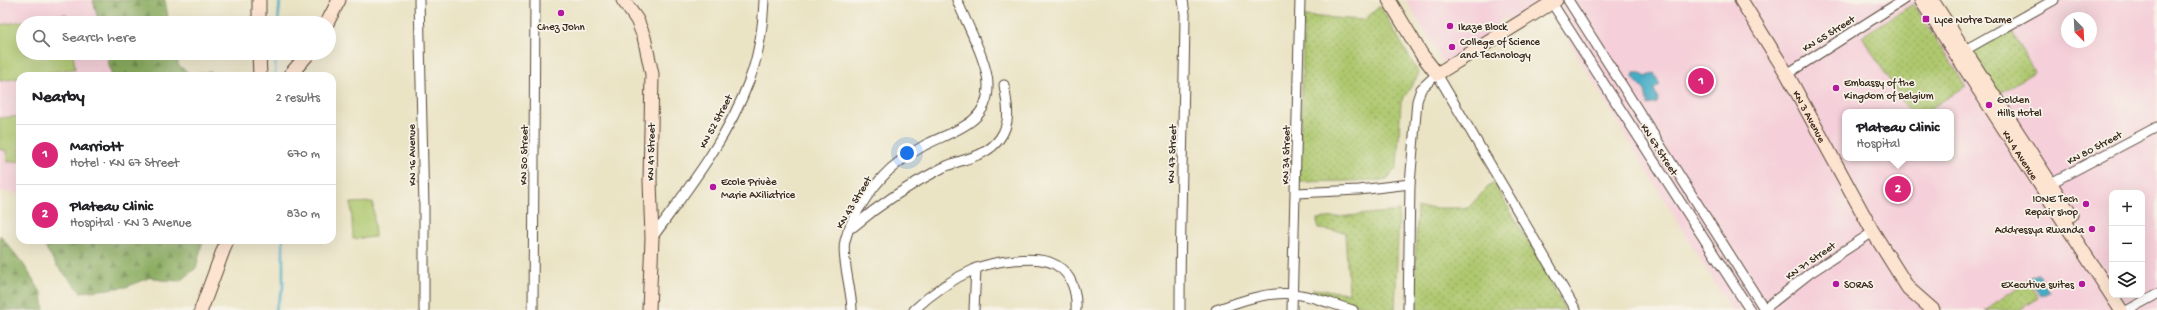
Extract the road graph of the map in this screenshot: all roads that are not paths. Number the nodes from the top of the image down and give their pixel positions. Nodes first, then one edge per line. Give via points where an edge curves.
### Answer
1 (259, 0) edge
2 (339, 0) edge
3 (419, 0) edge
4 (535, 0) edge
5 (623, 0) edge
6 (764, 0) edge
7 (957, 0) edge
8 (1183, 0) edge
9 (1300, 0) edge
10 (1389, 0) edge
11 (1568, 0) edge
12 (1741, 0) edge
13 (1903, 0) edge
14 (1921, 0) edge
15 (1932, 0) edge
16 (2054, 0) edge
17 (1553, 1) edge
18 (259, 16) edge
19 (331, 16) edge
20 (1965, 50) junction
21 (259, 60) edge
22 (303, 60) edge
23 (260, 72) edge
24 (292, 72) edge
25 (1437, 74) junction
26 (1787, 74) junction
27 (1004, 85) dead end
28 (2157, 127) edge
29 (1410, 184) junction
30 (2047, 185) junction
31 (1296, 193) junction
32 (847, 230) junction
33 (1873, 232) junction
34 (652, 238) junction
35 (226, 244) edge
36 (976, 268) junction
37 (2109, 279) edge
38 (1294, 294) junction
39 (2157, 294) edge
40 (2121, 298) edge
41 (201, 310) edge
42 (424, 310) edge
43 (533, 310) edge
44 (649, 310) edge
45 (852, 310) edge
46 (914, 310) edge
47 (974, 310) edge
48 (1076, 310) edge
49 (1180, 310) edge
50 (1216, 310) edge
51 (1292, 310) edge
52 (1353, 310) edge
53 (1408, 310) edge
54 (1576, 310) edge
55 (1750, 310) edge
56 (1764, 310) edge
57 (1933, 310) edge
58 (2121, 310) edge
59 (2128, 310) edge

1 - 18 street
2 - 19 street
3 - 42 street, KN 16 Avenue
4 - 43 street, KN 50 Street
5 - 34 street, KN 41 Street via 637,20 652,74
6 - 34 street, KN 52 Street via 759,46 749,81 711,154
7 - 32 street, KN 43 Street via 986,71 988,86 982,110 973,121 926,145 887,172
8 - 49 street, KN 47 Street via 1184,129
9 - 31 street, KN 34 Street
10 - 25 street via 1422,56
11 - 56 street, KN 67 Street
12 - 26 street, KN 3 Avenue
13 - 26 street, KN 65 Street
14 - 30 street, KN 4 Avenue
15 - 20 street, KN 4 Avenue
16 - 20 street
17 - 25 street
17 - 55 street, KN 67 Street
20 - 30 street, KN 4 Avenue
21 - 23 street
22 - 24 street
25 - 29 street via 1421,89 1417,101
25 - 54 street
26 - 33 street, KN 3 Avenue
27 - 32 street via 1008,122 1000,138 985,153 961,160 922,180
28 - 30 street, KN 80 Street
29 - 31 street
29 - 53 street
30 - 37 street, KN 4 Avenue
30 - 58 street, KN 4 Avenue
31 - 38 street, KN 34 Street
32 - 45 street, KN 43 Street via 844,242
33 - 56 street, KN 71 Street via 1810,274
33 - 57 street, KN 3 Avenue via 1908,288
34 - 44 street, KN 41 Street
35 - 41 street
36 - 46 street via 949,282
36 - 47 street
36 - 48 street via 1029,259 1056,264 1072,280
38 - 50 street via 1269,294
38 - 51 street, KN 34 Street
38 - 52 street
39 - 59 street
40 - 59 street

